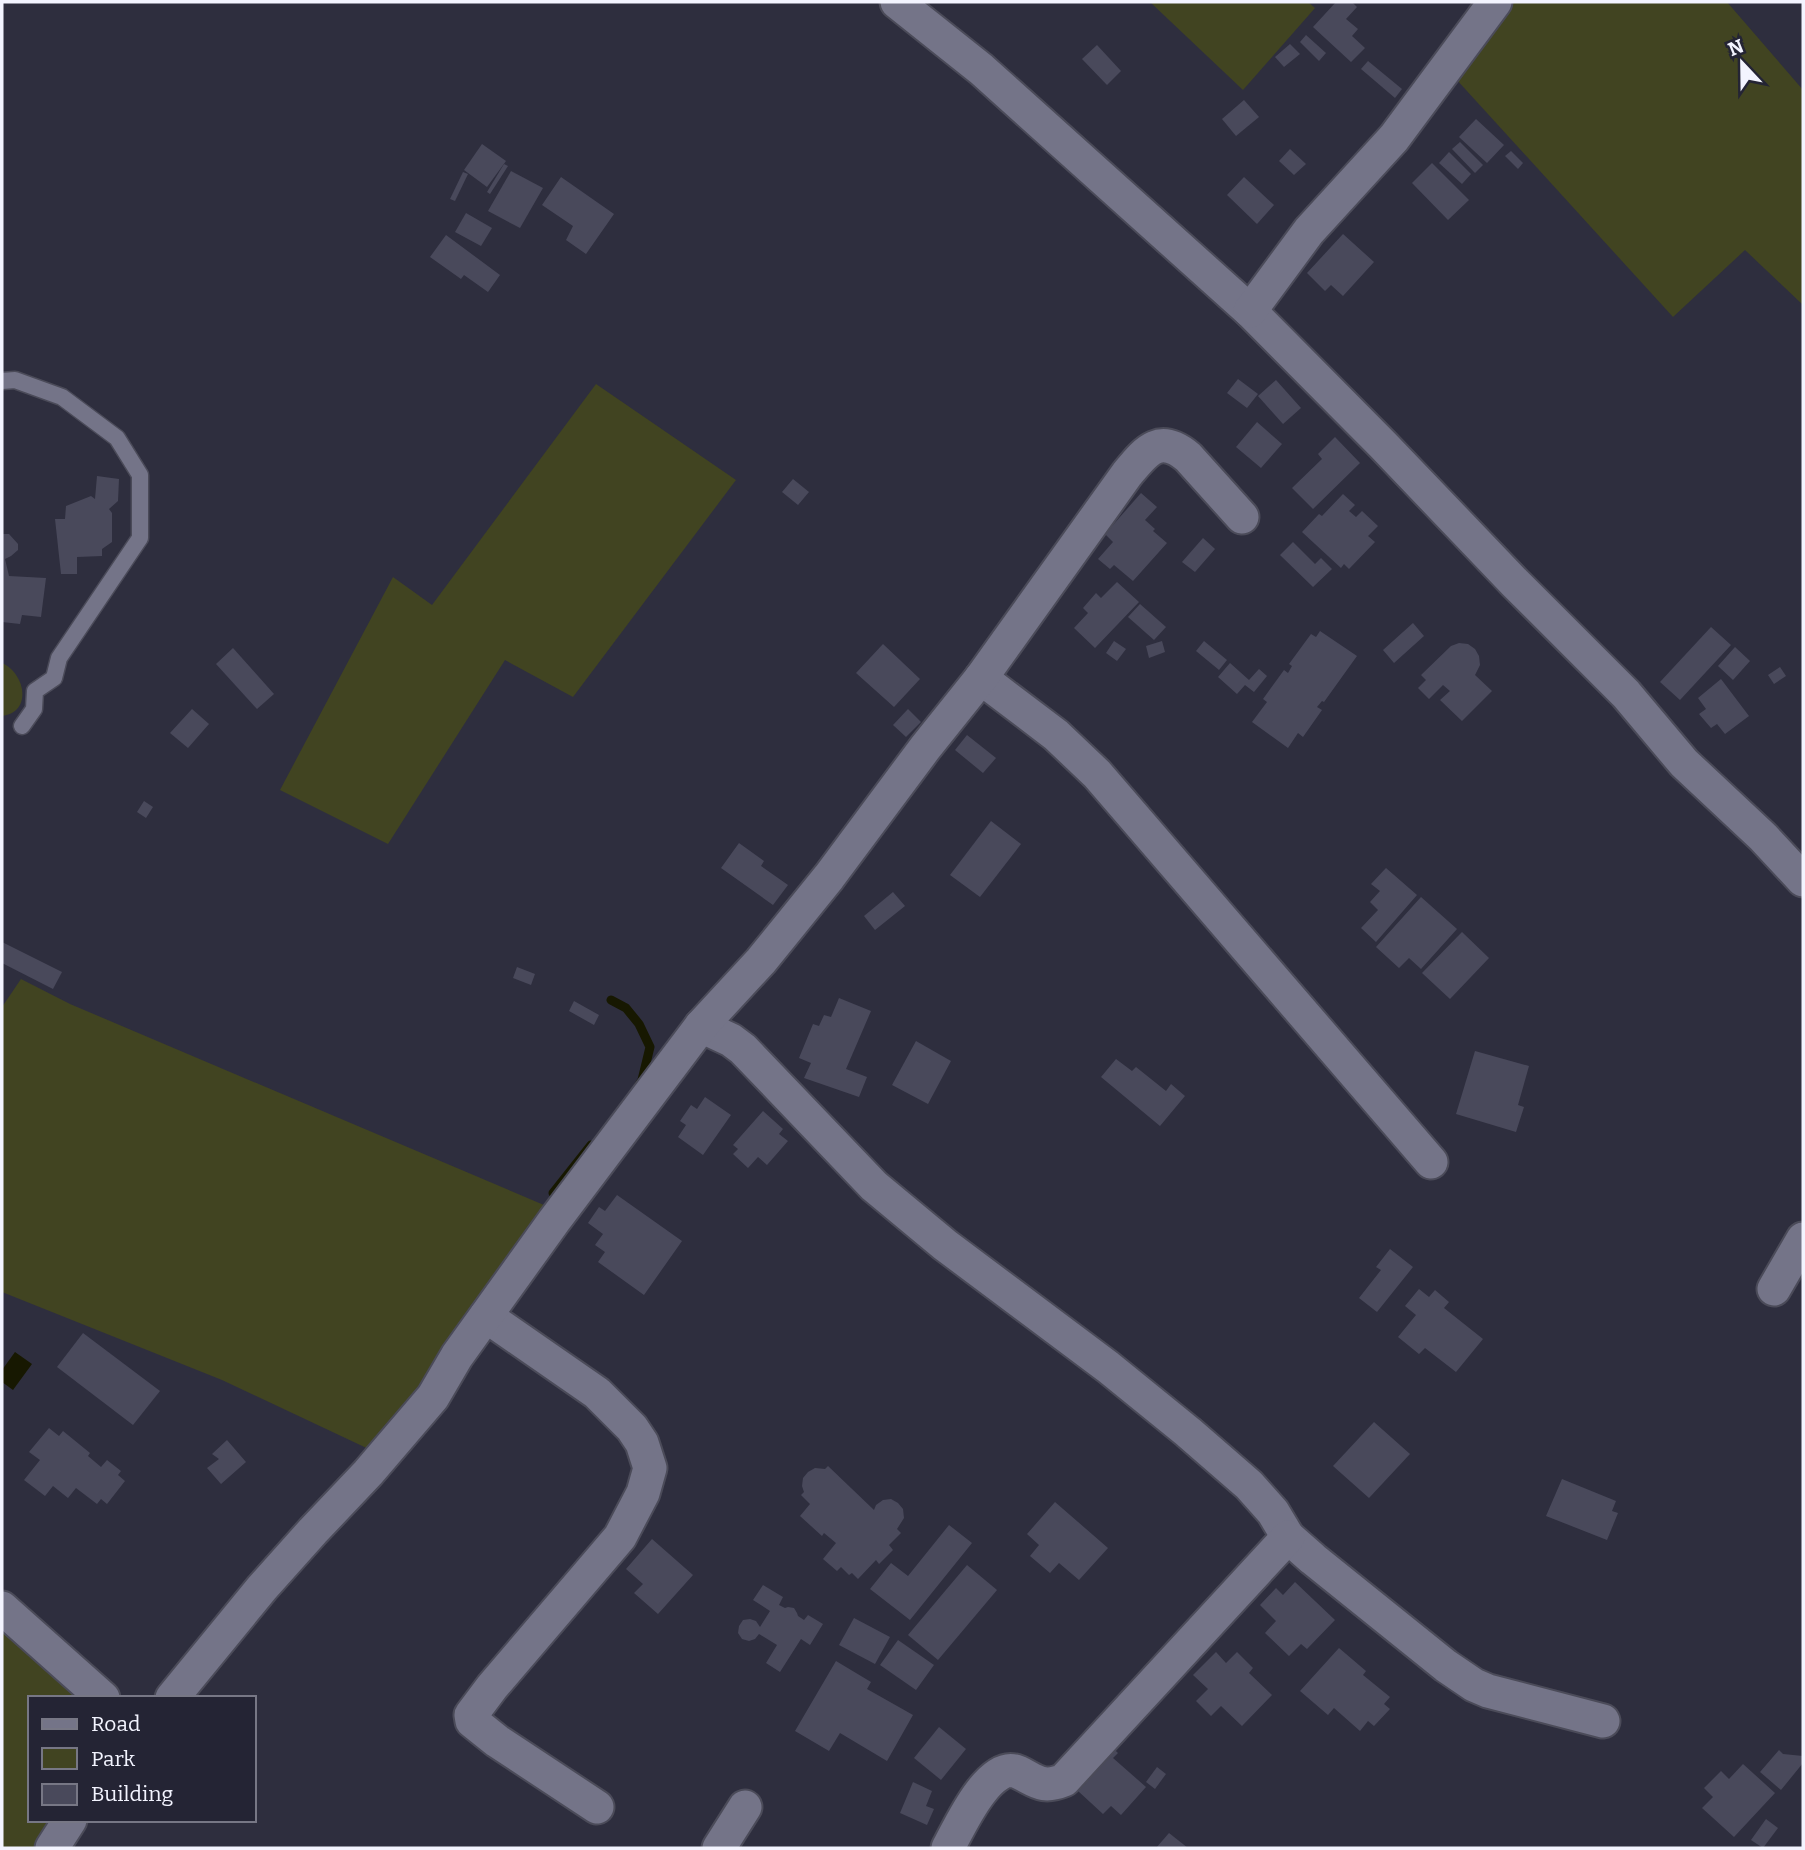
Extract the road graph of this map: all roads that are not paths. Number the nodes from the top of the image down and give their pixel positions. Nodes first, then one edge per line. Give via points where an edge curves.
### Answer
1 (897, 2) edge
2 (1495, 2) edge
3 (1250, 311) junction
4 (2, 381) edge
5 (1242, 517) dead end
6 (981, 677) junction
7 (22, 726) dead end
8 (1803, 880) edge
9 (701, 1026) junction
10 (1431, 1163) dead end
11 (1803, 1239) edge
12 (1774, 1289) dead end
13 (486, 1316) junction
14 (1288, 1537) junction
15 (2, 1608) edge
16 (101, 1696) edge
17 (174, 1696) edge
18 (1603, 1721) dead end
19 (597, 1807) dead end
20 (745, 1807) dead end
21 (69, 1822) edge
22 (52, 1848) edge
23 (719, 1848) edge
24 (948, 1848) edge

1 - 3 street via 981,69
2 - 3 street via 1394,138 1309,231
3 - 8 street via 1626,694 1684,763
4 - 7 lane via 15,380 62,397 117,438 140,475 139,538 59,658 54,678 35,691 34,709
5 - 6 street via 1180,450 1158,446 1148,450
6 - 9 street via 829,877
6 - 10 street via 1056,735 1097,774
9 - 13 street
9 - 14 street via 743,1049 902,1210 1108,1367 1249,1485
11 - 12 street
13 - 17 street via 433,1397
13 - 19 street via 597,1393 632,1428 650,1468 643,1493 620,1537 471,1715 472,1721 498,1741
14 - 18 street via 1474,1685
14 - 24 street via 1064,1780 1044,1785 1014,1770 1000,1772 985,1784
15 - 16 street
20 - 23 street
21 - 22 street

